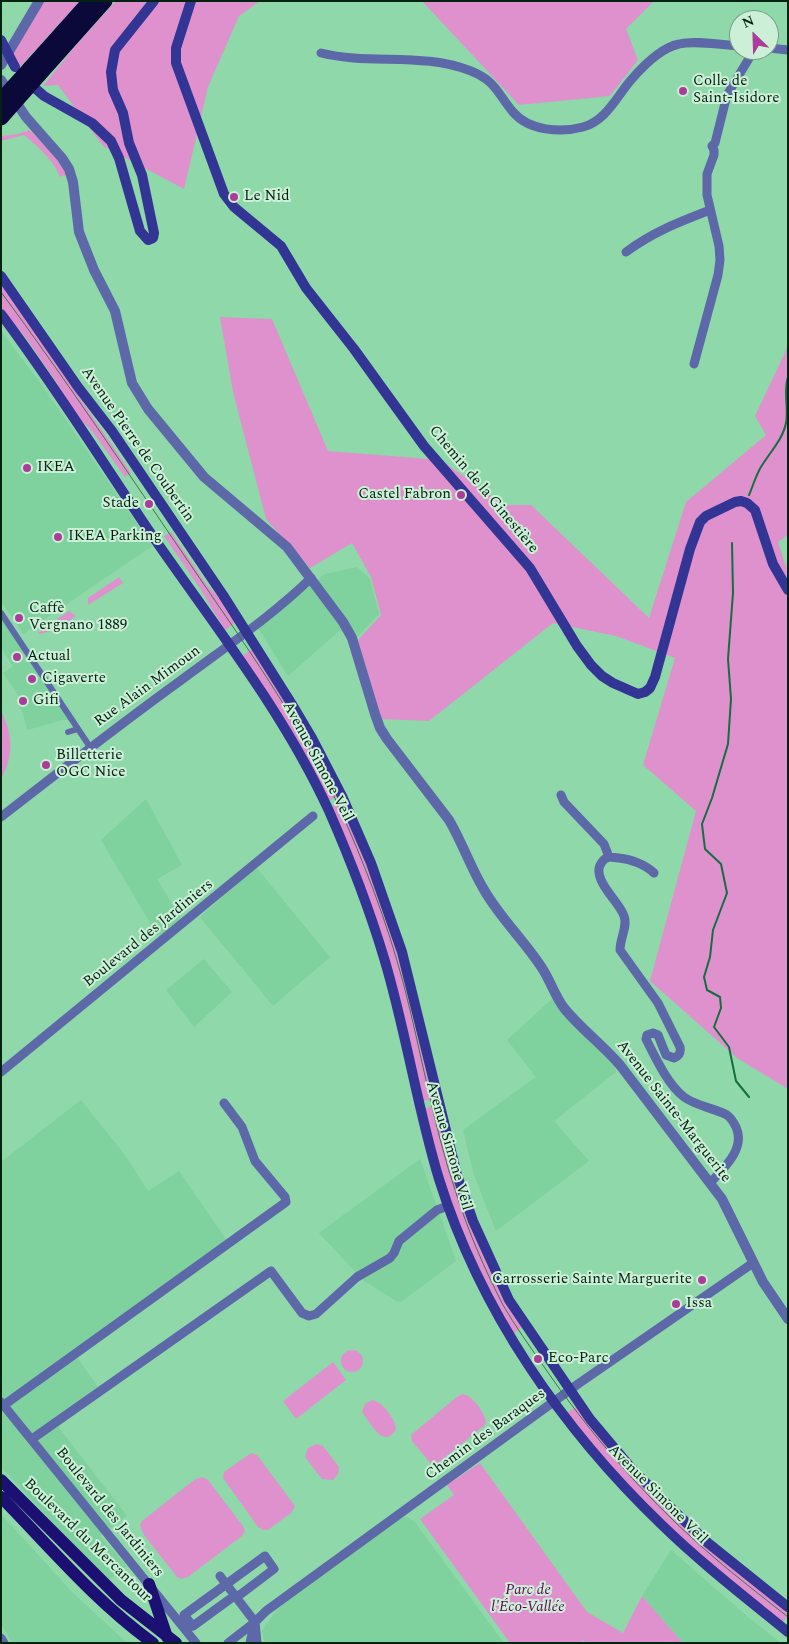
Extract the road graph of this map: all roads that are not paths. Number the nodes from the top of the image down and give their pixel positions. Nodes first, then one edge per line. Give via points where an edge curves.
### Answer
1 (39, 1) edge
2 (90, 1) edge
3 (105, 1) edge
4 (154, 1) edge
5 (191, 1) edge
6 (1, 40) edge
7 (729, 46) edge
8 (321, 54) dead end
9 (748, 60) edge
10 (1, 64) edge
11 (28, 70) junction
12 (1, 80) edge
13 (1, 100) edge
14 (1, 118) edge
15 (710, 210) junction
16 (626, 252) dead end
17 (1, 276) edge
18 (2, 321) edge
19 (694, 364) dead end
20 (311, 578) junction
21 (788, 590) edge
22 (1, 613) edge
23 (246, 633) junction
24 (230, 644) junction
25 (78, 729) junction
26 (68, 732) dead end
27 (90, 747) junction
28 (561, 795) dead end
29 (314, 816) dead end
30 (1, 817) edge
31 (610, 857) junction
32 (654, 873) dead end
33 (1, 1072) edge
34 (224, 1103) dead end
35 (710, 1183) junction
36 (448, 1206) junction
37 (753, 1263) junction
38 (788, 1320) edge
39 (570, 1390) junction
40 (555, 1402) junction
41 (3, 1403) edge
42 (32, 1439) junction
43 (1, 1480) edge
44 (1, 1497) edge
45 (220, 1576) dead end
46 (149, 1584) junction
47 (226, 1584) junction
48 (236, 1597) junction
49 (788, 1607) edge
50 (255, 1622) junction
51 (788, 1632) edge
52 (1, 1638) edge
53 (171, 1640) edge
54 (4, 1643) edge
55 (153, 1643) edge
56 (196, 1643) edge
57 (228, 1643) edge
58 (250, 1643) edge
59 (257, 1643) edge

1 - 10 street
2 - 11 highway
3 - 11 highway
4 - 11 main road via 115,50 111,72 113,90 142,175 153,238 148,240 140,231 120,158 111,141 92,123 34,88
5 - 21 main road, Chemin de la Ginestière via 176,48 176,63 224,194 234,207 287,253 306,288 424,446 530,568 590,665 612,683 638,694 650,688 700,522 714,510 735,502 748,503 754,510 773,564
6 - 11 main road, bridge
7 - 8 street via 678,44 658,54 631,80 605,114 586,126 567,130 527,123 514,113 486,78 446,63
9 - 15 street via 727,95 712,146 714,156 707,174
11 - 13 highway, bridge
11 - 14 highway, bridge
12 - 20 street, Avenue Sainte-Marguerite via 26,117 69,169 74,182 79,232 115,311 127,366 139,396 198,472 287,547
15 - 16 street via 655,233
15 - 19 street via 720,260
17 - 23 main road, Avenue Pierre de Coubertin via 112,431
18 - 24 main road via 52,384 154,538
20 - 23 street, Rue Alain Mimoun
20 - 35 street, Avenue Sainte-Marguerite via 352,638 380,728 452,826 497,911 542,968 563,1006 620,1065
22 - 25 street
23 - 24 street, Rue Alain Mimoun
23 - 39 main road, Avenue Simone Veil via 312,738 362,840 402,952 450,1151 473,1221 509,1300
24 - 27 street, Rue Alain Mimoun
24 - 36 main road, Avenue Simone Veil via 295,746 327,807 353,870 384,958
25 - 26 street
25 - 27 street
27 - 30 street, Rue Alain Mimoun
28 - 31 street via 604,844
29 - 33 street, Boulevard des Jardiniers
31 - 32 street via 649,868
31 - 35 street via 600,864 598,871 624,916 620,950 658,1003 681,1051 674,1058 666,1055 658,1035 653,1033 647,1035 646,1040 677,1090 686,1098 728,1116 737,1130 738,1146 732,1158
34 - 41 street via 242,1127 256,1161 286,1202
35 - 37 street, Avenue Sainte-Marguerite via 728,1209
36 - 40 main road, Avenue Simone Veil via 472,1266 494,1308
36 - 42 street via 437,1210 399,1241 390,1258 357,1277 316,1314 302,1313 271,1271
37 - 38 street, Avenue Sainte-Marguerite
37 - 39 street, Chemin des Baraques
39 - 40 street, Chemin des Baraques
39 - 49 main road, Avenue Simone Veil via 617,1451 674,1512
40 - 50 street, Chemin des Baraques
40 - 51 main road, Avenue Simone Veil via 613,1475 663,1527
41 - 42 street, Boulevard des Jardiniers
42 - 46 street, Boulevard des Jardiniers
43 - 53 main road, Boulevard du Mercantour via 121,1600
44 - 55 main road, Boulevard du Mercantour via 126,1624
45 - 47 street
46 - 53 main road
46 - 56 street, Boulevard des Jardiniers
47 - 48 street
47 - 48 street via 264,1556 274,1569
47 - 48 street via 184,1614 193,1626
48 - 50 street
50 - 57 street
50 - 58 street
50 - 59 street
52 - 54 street

